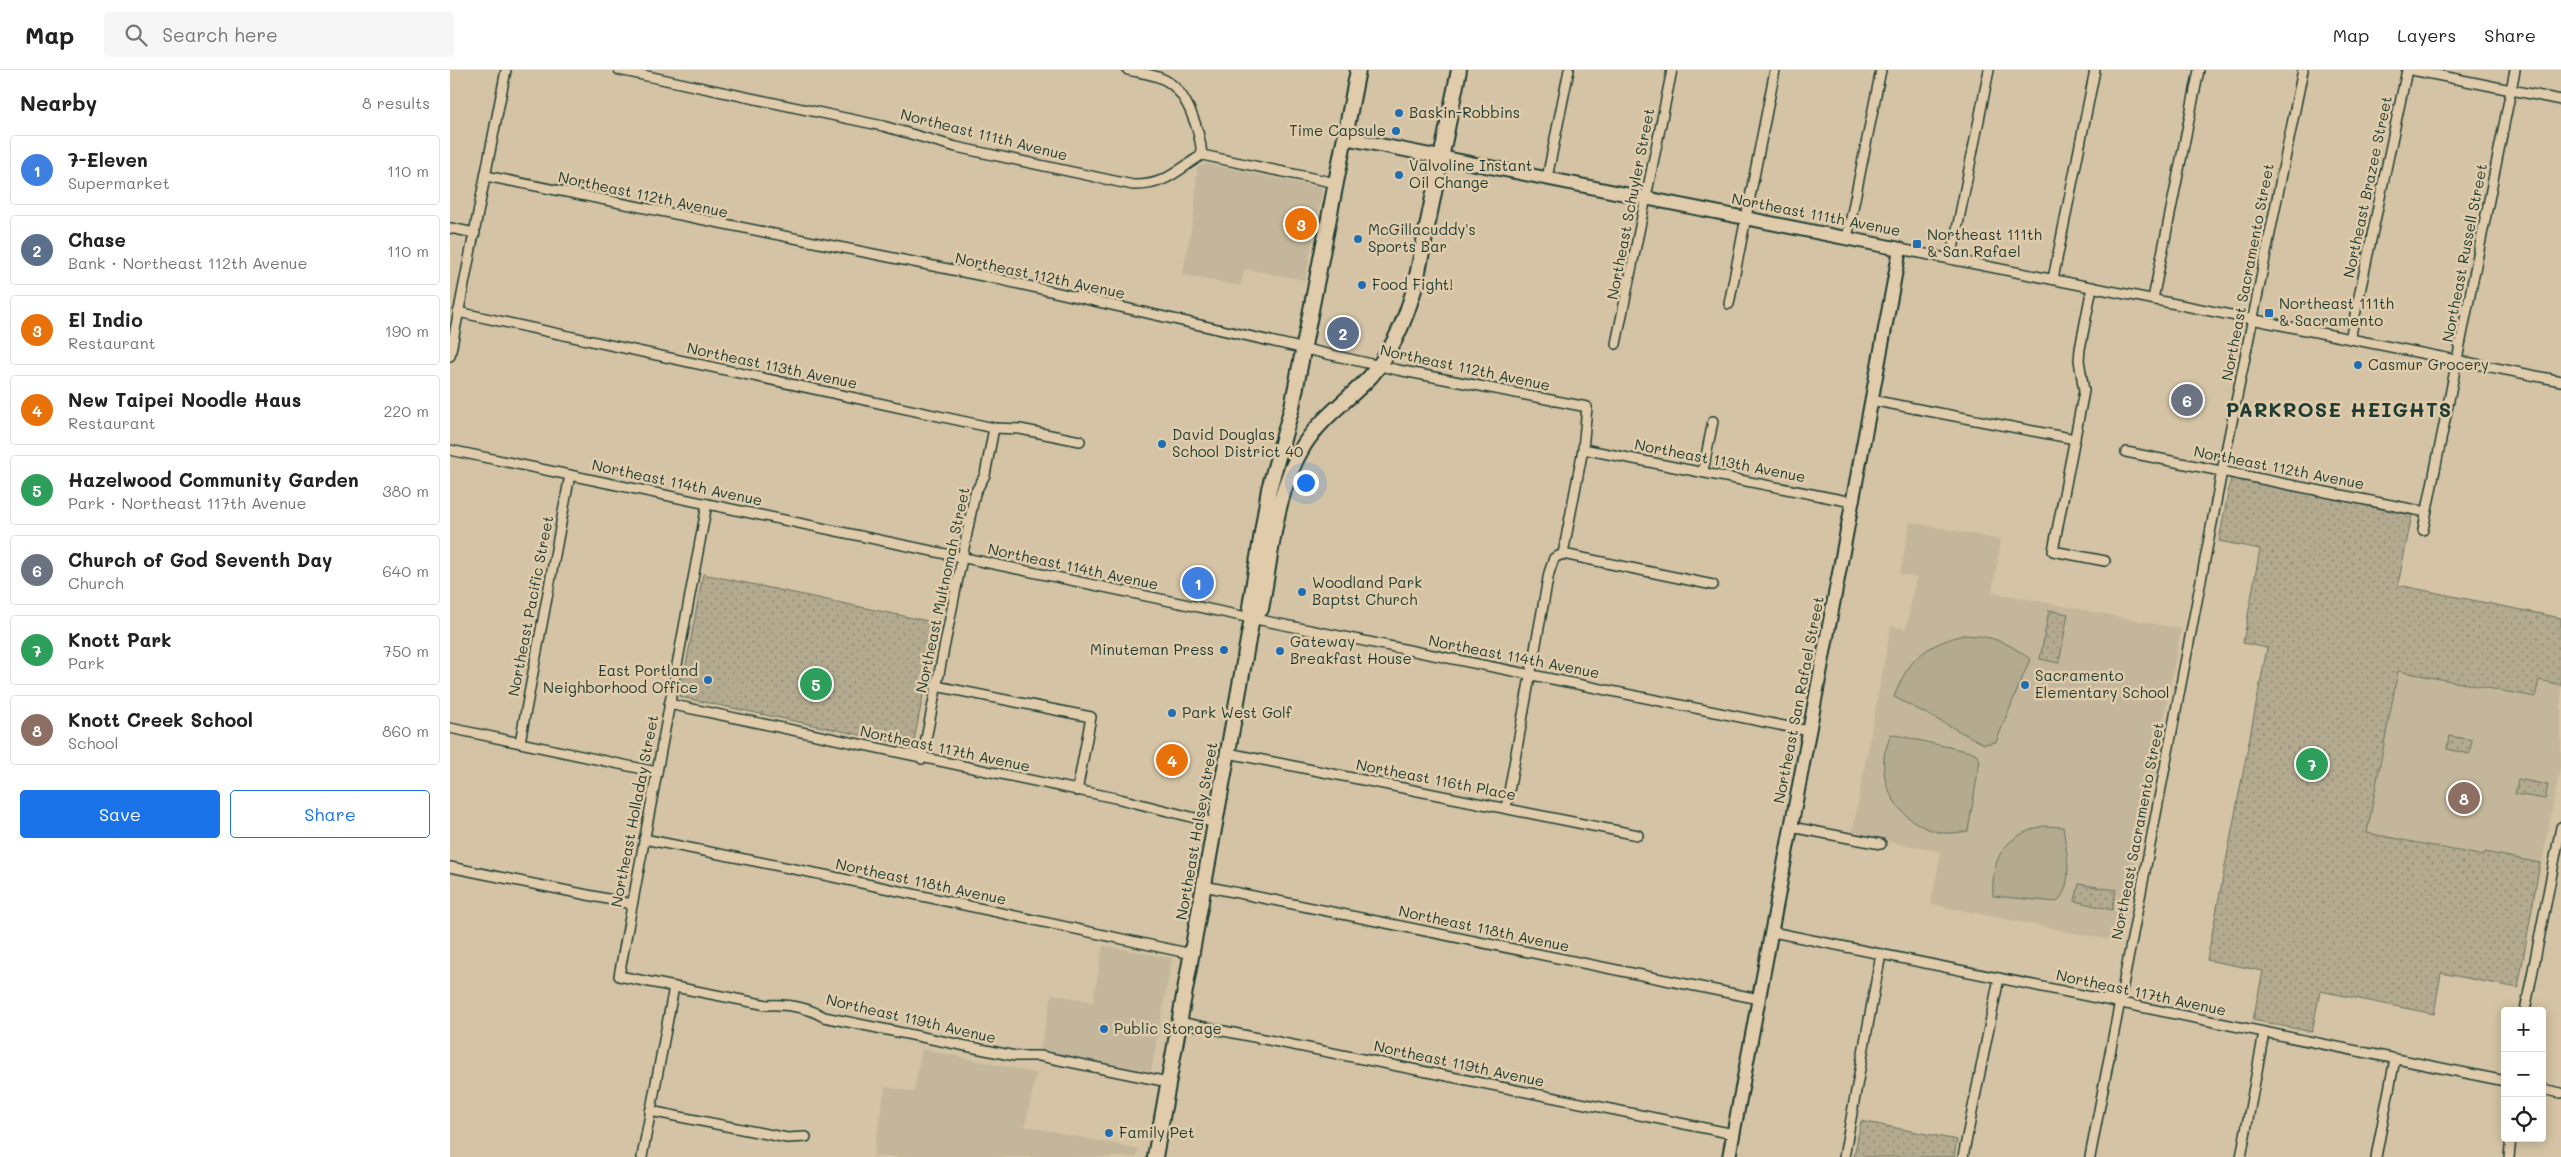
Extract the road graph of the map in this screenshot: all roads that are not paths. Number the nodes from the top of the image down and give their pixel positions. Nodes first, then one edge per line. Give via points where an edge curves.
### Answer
1 (506, 70) edge
2 (619, 70) edge
3 (1128, 70) edge
4 (1358, 70) edge
5 (1459, 70) edge
6 (1569, 70) edge
7 (1672, 70) edge
8 (1775, 70) edge
9 (1881, 70) edge
10 (1989, 70) edge
11 (2095, 70) edge
12 (2199, 70) edge
13 (2303, 70) edge
14 (2406, 70) edge
15 (2412, 70) edge
16 (2515, 70) edge
17 (2511, 90) junction
18 (2561, 100) edge
19 (1345, 138) junction
20 (1202, 155) junction
21 (1441, 157) junction
22 (486, 176) junction
23 (1547, 178) junction
24 (1336, 183) junction
25 (1646, 198) junction
26 (1746, 218) junction
27 (450, 228) edge
28 (475, 233) junction
29 (1847, 238) junction
30 (1900, 249) junction
31 (1951, 259) junction
32 (2053, 279) junction
33 (2092, 287) junction
34 (2153, 299) junction
35 (1729, 304) dead end
36 (458, 312) junction
37 (2253, 320) junction
38 (2350, 339) junction
39 (1616, 344) dead end
40 (1303, 349) junction
41 (450, 356) edge
42 (2457, 361) junction
43 (1380, 365) junction
44 (2561, 381) edge
45 (1871, 400) junction
46 (1713, 421) dead end
47 (994, 428) junction
48 (2075, 439) junction
49 (1080, 441) dead end
50 (1583, 449) junction
51 (450, 450) edge
52 (2126, 452) dead end
53 (1703, 471) junction
54 (2222, 471) junction
55 (570, 475) junction
56 (1852, 502) junction
57 (707, 504) junction
58 (2426, 512) junction
59 (2423, 530) dead end
60 (1563, 554) junction
61 (962, 558) junction
62 (2105, 561) dead end
63 (1714, 585) dead end
64 (1252, 618) junction
65 (1530, 675) junction
66 (936, 686) junction
67 (669, 704) junction
68 (450, 728) edge
69 (1809, 731) junction
70 (520, 742) junction
71 (1228, 753) junction
72 (922, 759) junction
73 (656, 772) junction
74 (1077, 790) junction
75 (1506, 808) junction
76 (1215, 823) junction
77 (1792, 826) junction
78 (2561, 828) edge
79 (1638, 835) dead end
80 (644, 839) junction
81 (1881, 844) dead end
82 (450, 867) edge
83 (1204, 886) junction
84 (632, 904) junction
85 (1772, 932) junction
86 (1192, 954) junction
87 (1881, 954) junction
88 (619, 976) joint
89 (1999, 978) junction
90 (674, 987) junction
91 (1759, 999) junction
92 (2119, 1003) junction
93 (2526, 1007) edge
94 (1179, 1022) junction
95 (2264, 1032) junction
96 (2395, 1059) junction
97 (2501, 1081) edge
98 (1168, 1082) junction
99 (2546, 1090) edge
100 (2561, 1093) edge
101 (650, 1111) junction
102 (1734, 1134) junction
103 (806, 1137) dead end
104 (2511, 1142) edge
105 (642, 1157) edge
106 (1155, 1157) edge
107 (1729, 1157) edge
108 (1844, 1157) edge
109 (1963, 1157) edge
110 (2090, 1157) edge
111 (2241, 1157) edge
112 (2376, 1157) edge
113 (2509, 1157) edge

1 - 22 street
2 - 20 street, Northeast 111th Avenue via 883,126 956,147 1133,185 1151,186 1165,180
3 - 20 street via 1168,81 1179,92 1198,134
4 - 19 main road, Northeast Halsey Street
5 - 21 main road
6 - 23 street
7 - 25 street, Northeast Schuyler Street
8 - 26 street
9 - 29 street
10 - 31 street
11 - 32 street
12 - 34 street
13 - 37 street, Northeast Sacramento Street
14 - 38 street, Northeast Brazee Street
15 - 17 street
16 - 17 street, Northeast Russell Street
17 - 18 street
17 - 42 street, Northeast Russell Street
19 - 21 street, Northeast 111th Avenue
19 - 24 main road, Northeast Halsey Street
20 - 24 street
21 - 23 street, Northeast 111th Avenue
21 - 43 main road via 1410,305
22 - 28 street
22 - 40 street, Northeast 112th Avenue via 993,278
23 - 25 street, Northeast 111th Avenue
24 - 40 main road, Northeast Halsey Street
25 - 26 street, Northeast 111th Avenue
25 - 39 street, Northeast Schuyler Street
26 - 29 street, Northeast 111th Avenue
26 - 35 street
27 - 28 street
28 - 36 street
29 - 30 street, Northeast 111th Avenue
30 - 31 street, Northeast 111th Avenue
30 - 45 street, Northeast San Rafael Street
31 - 32 street, Northeast 111th Avenue
32 - 33 street, Northeast 111th Avenue
33 - 34 street, Northeast 111th Avenue
33 - 48 street via 2080,349 2084,391
34 - 37 street, Northeast 111th Avenue
36 - 41 street
36 - 47 street, Northeast 113th Avenue
37 - 38 street, Northeast 111th Avenue
37 - 54 street, Northeast Sacramento Street
38 - 42 street, Northeast 111th Avenue
40 - 43 street, Northeast 112th Avenue
40 - 64 main road, Northeast Halsey Street via 1292,406 1269,489 1250,607
42 - 44 street, Northeast 111th Avenue
42 - 58 street, Northeast Russell Street
43 - 50 street, Northeast 112th Avenue via 1588,407
43 - 64 main road via 1317,428 1293,464 1281,498 1261,609
45 - 48 street
45 - 56 street, Northeast San Rafael Street
46 - 53 street
47 - 49 street, Northeast 113th Avenue via 1020,429
47 - 61 street, Northeast Multnomah Street via 985,475 975,493
48 - 62 street via 2053,551
50 - 53 street, Northeast 113th Avenue
50 - 60 street
51 - 55 street, Northeast 114th Avenue
52 - 54 street, Northeast 112th Avenue
53 - 56 street, Northeast 113th Avenue
54 - 58 street, Northeast 112th Avenue
54 - 92 street, Northeast Sacramento Street
55 - 57 street, Northeast 114th Avenue
55 - 70 street, Northeast Pacific Street
56 - 69 street, Northeast San Rafael Street
57 - 61 street, Northeast 114th Avenue
57 - 67 street, Northeast Holladay Street
58 - 59 street, Northeast Russell Street
60 - 63 street
60 - 65 street via 1557,555 1551,563
61 - 64 street, Northeast 114th Avenue
61 - 66 street, Northeast Multnomah Street
64 - 65 street, Northeast 114th Avenue
64 - 71 main road, Northeast Halsey Street
65 - 69 street, Northeast 114th Avenue
65 - 75 street
66 - 72 street, Northeast Multnomah Street
66 - 74 street via 1091,717
67 - 72 street, Northeast 117th Avenue
67 - 73 street, Northeast Holladay Street
68 - 70 street
69 - 77 street, Northeast San Rafael Street
70 - 73 street
71 - 75 street, Northeast 116th Place
71 - 76 main road, Northeast Halsey Street
72 - 74 street, Northeast 117th Avenue
73 - 80 street, Northeast Holladay Street
74 - 76 street, Northeast 117th Avenue
75 - 79 street, Northeast 116th Place
76 - 83 main road, Northeast Halsey Street
77 - 81 street
77 - 85 street, Northeast San Rafael Street
78 - 93 street
80 - 84 street, Northeast Holladay Street
80 - 86 street, Northeast 118th Avenue
82 - 84 street
83 - 86 main road, Northeast Halsey Street
83 - 91 street, Northeast 118th Avenue
84 - 88 street, Northeast Holladay Street
85 - 87 street, Northeast 117th Avenue
85 - 91 street, Northeast San Rafael Street
86 - 94 main road, Northeast Halsey Street
87 - 89 street, Northeast 117th Avenue
87 - 108 street
88 - 90 street, Northeast 119th Avenue
89 - 92 street, Northeast 117th Avenue
89 - 109 street
90 - 98 street, Northeast 119th Avenue via 767,1005 782,1004 813,1010 824,1017 1015,1056 1040,1056
90 - 101 street
91 - 102 street, Northeast San Rafael Street
92 - 95 street, Northeast 117th Avenue
92 - 110 street, Northeast Sacramento Street
94 - 98 main road, Northeast Halsey Street
94 - 102 street, Northeast 119th Avenue
95 - 96 street, Northeast 117th Avenue
95 - 111 street
96 - 97 street, Northeast 117th Avenue
96 - 112 street
98 - 106 main road, Northeast Halsey Street
99 - 100 street
101 - 103 street via 788,1138
101 - 105 street
102 - 107 street, Northeast San Rafael Street
104 - 113 street

